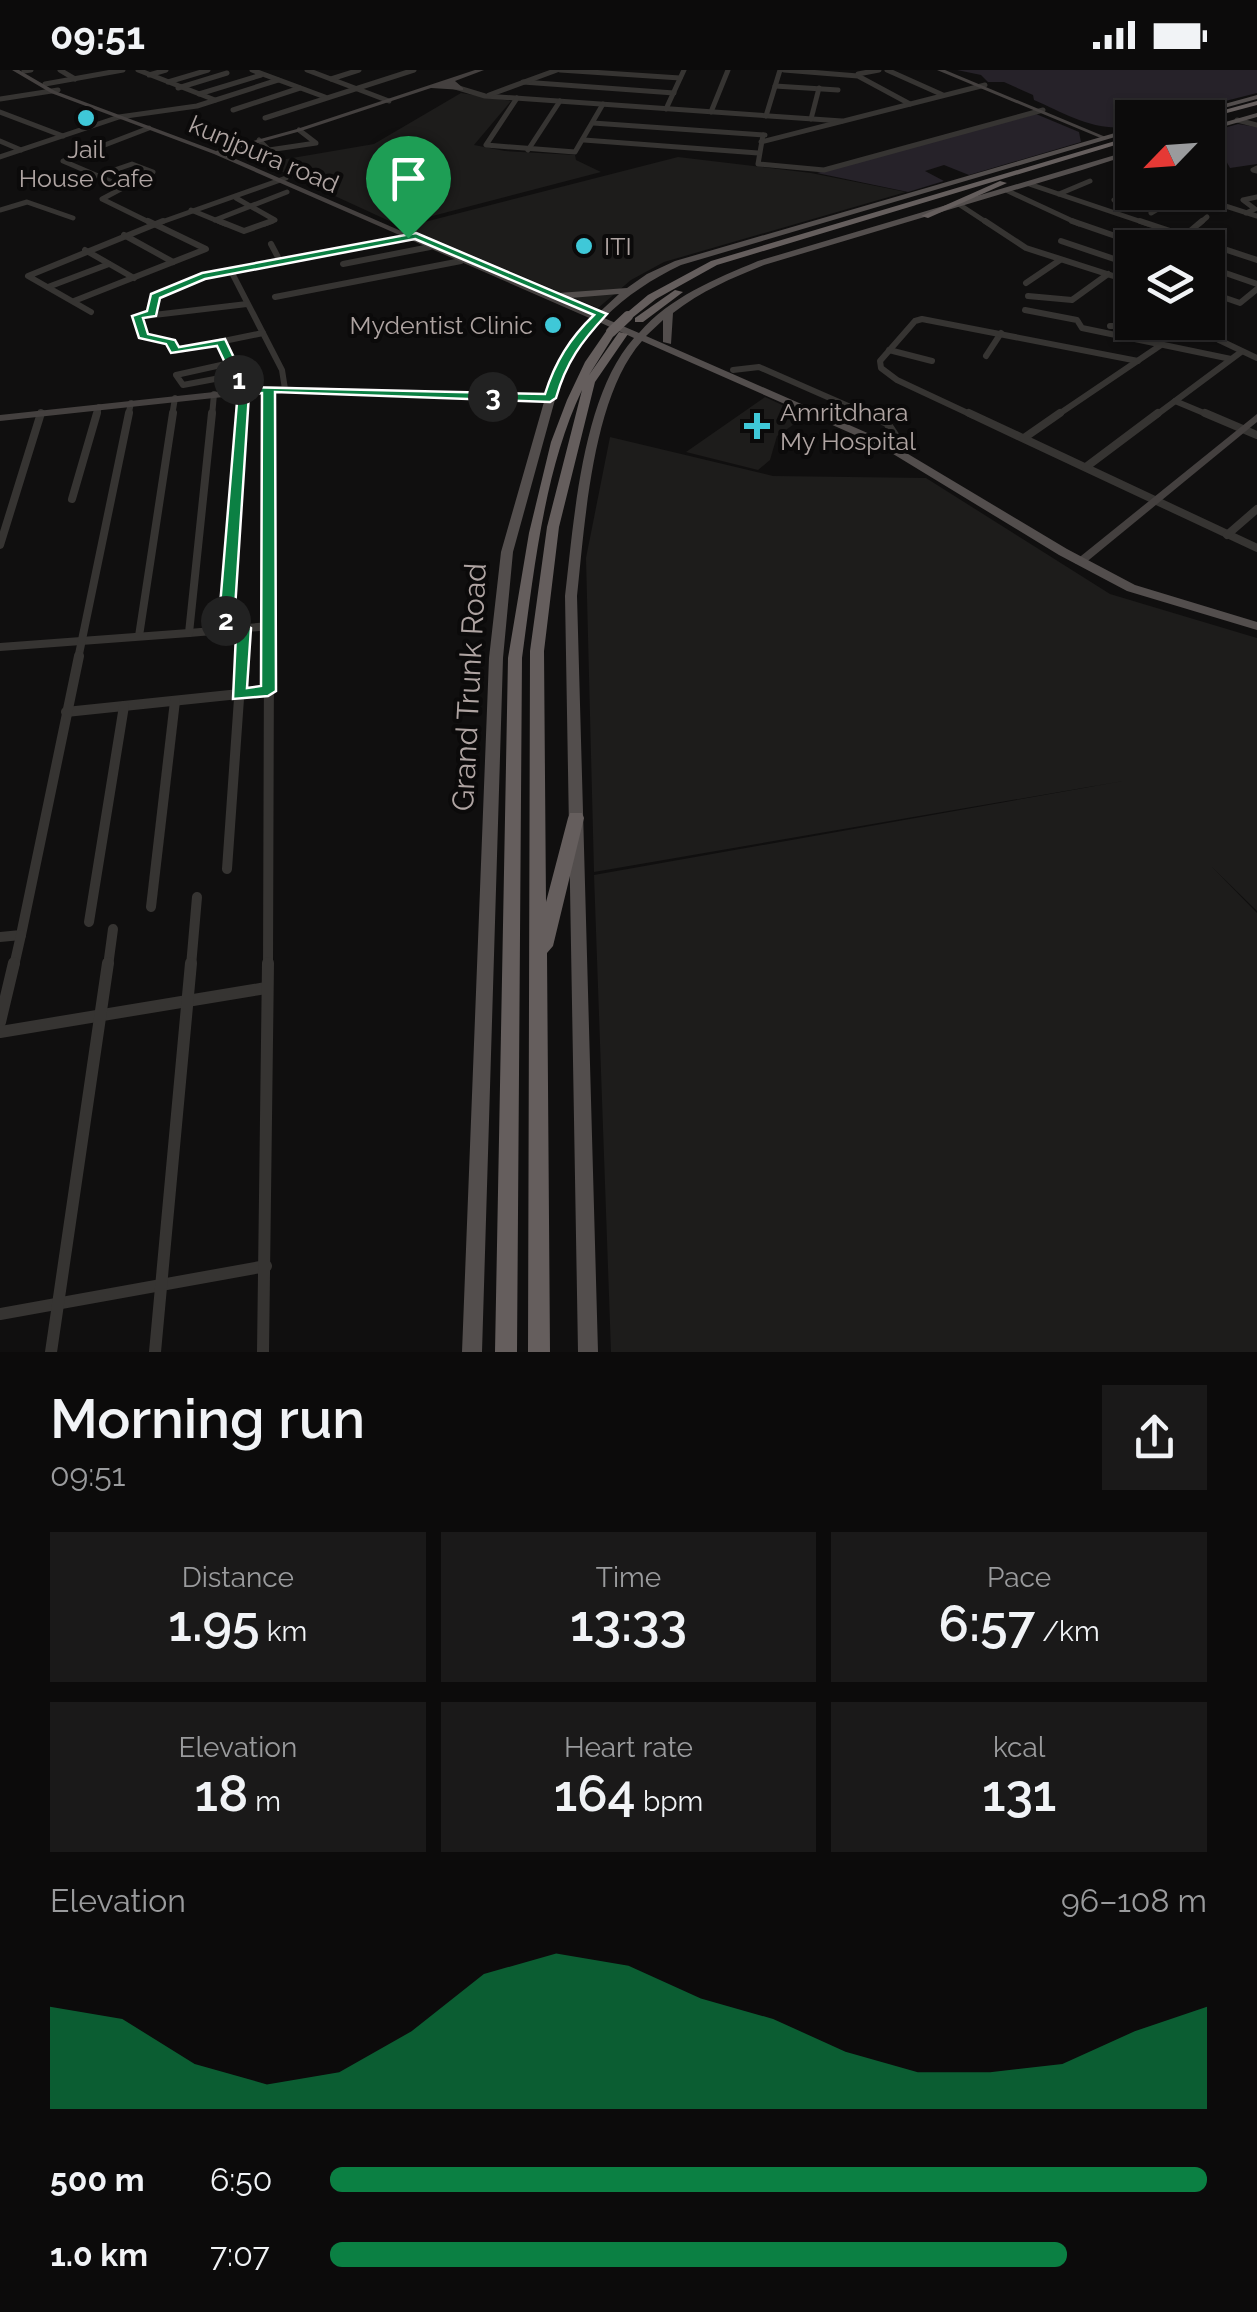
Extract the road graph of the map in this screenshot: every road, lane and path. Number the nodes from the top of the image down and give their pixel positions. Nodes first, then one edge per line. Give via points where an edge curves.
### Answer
1 (23, 70) edge
2 (60, 70) edge
3 (123, 70) edge
4 (138, 70) edge
5 (166, 70) edge
6 (208, 70) edge
7 (218, 70) edge
8 (252, 70) edge
9 (307, 70) edge
10 (359, 70) edge
11 (414, 70) edge
12 (481, 70) edge
13 (558, 70) edge
14 (684, 70) edge
15 (728, 70) edge
16 (782, 70) edge
17 (879, 70) edge
18 (887, 70) edge
19 (940, 70) edge
20 (950, 70) edge
21 (227, 73) junction
22 (859, 73) edge
23 (263, 74) junction
24 (149, 75) junction
25 (680, 78) junction
26 (76, 79) junction
27 (330, 79) junction
28 (244, 80) junction
29 (278, 80) junction
30 (166, 82) junction
31 (446, 82) junction
32 (523, 82) junction
33 (45, 84) junction
34 (775, 86) junction
35 (982, 86) junction
36 (431, 87) junction
37 (178, 88) junction
38 (300, 88) junction
39 (819, 88) junction
40 (357, 89) junction
41 (461, 90) junction
42 (838, 90) dead end
43 (56, 91) junction
44 (674, 93) junction
45 (198, 94) junction
46 (943, 95) junction
47 (485, 96) junction
48 (327, 98) junction
49 (517, 98) junction
50 (0, 99) edge
51 (216, 100) junction
52 (389, 101) junction
53 (560, 102) junction
54 (604, 104) junction
55 (910, 104) junction
56 (1257, 106) edge
57 (666, 109) junction
58 (233, 110) dead end
59 (1040, 111) junction
60 (1225, 111) edge
61 (0, 112) edge
62 (711, 112) junction
63 (1225, 113) edge
64 (766, 116) junction
65 (1225, 116) edge
66 (123, 117) junction
67 (265, 118) dead end
68 (811, 119) junction
69 (1237, 120) junction
70 (842, 121) junction
71 (593, 123) junction
72 (1225, 124) edge
73 (1257, 125) edge
74 (149, 128) junction
75 (299, 130) junction
76 (286, 134) junction
77 (1088, 135) junction
78 (63, 136) junction
79 (1115, 136) edge
80 (1115, 137) edge
81 (269, 138) junction
82 (762, 138) junction
83 (259, 140) junction
84 (584, 140) junction
85 (0, 141) edge
86 (1115, 141) edge
87 (1115, 142) edge
88 (298, 146) junction
89 (282, 149) junction
90 (21, 150) junction
91 (528, 150) junction
92 (219, 152) junction
93 (758, 153) junction
94 (0, 157) edge
95 (1115, 157) edge
96 (97, 176) junction
97 (283, 179) junction
98 (1090, 181) dead end
99 (1029, 184) junction
100 (1005, 186) junction
101 (124, 187) junction
102 (961, 189) junction
103 (286, 192) dead end
104 (1059, 194) junction
105 (908, 195) junction
106 (1257, 197) edge
107 (235, 198) junction
108 (960, 205) junction
109 (251, 206) junction
110 (1225, 206) edge
111 (0, 210) edge
112 (192, 210) junction
113 (1155, 210) edge
114 (1150, 213) dead end
115 (1246, 213) junction
116 (925, 216) junction
117 (1257, 216) edge
118 (1207, 217) dead end
119 (73, 218) dead end
120 (215, 220) junction
121 (156, 224) junction
122 (1169, 230) edge
123 (1190, 230) edge
124 (124, 235) junction
125 (1115, 236) edge
126 (412, 237) junction
127 (1062, 241) dead end
128 (271, 244) dead end
129 (430, 247) junction
130 (1225, 249) edge
131 (85, 250) junction
132 (334, 251) junction
133 (1115, 259) edge
134 (1060, 260) junction
135 (1257, 260) edge
136 (280, 261) junction
137 (461, 261) junction
138 (172, 262) junction
139 (109, 264) junction
140 (343, 264) junction
141 (482, 267) junction
142 (231, 270) junction
143 (1108, 274) junction
144 (1225, 274) edge
145 (1115, 276) edge
146 (134, 278) junction
147 (354, 282) junction
148 (1026, 283) dead end
149 (48, 287) junction
150 (1257, 287) edge
151 (629, 291) junction
152 (1028, 296) dead end
153 (275, 297) dead end
154 (1225, 297) edge
155 (556, 298) junction
156 (74, 302) junction
157 (248, 304) junction
158 (1025, 310) dead end
159 (668, 311) junction
160 (92, 312) dead end
161 (152, 314) junction
162 (599, 316) junction
163 (638, 326) junction
164 (1110, 326) dead end
165 (263, 332) junction
166 (617, 333) junction
167 (1001, 333) junction
168 (1222, 340) edge
169 (221, 342) junction
170 (668, 342) junction
171 (1146, 342) junction
172 (1162, 345) junction
173 (889, 350) junction
174 (1241, 352) junction
175 (986, 356) dead end
176 (1257, 358) edge
177 (1231, 360) junction
178 (932, 361) dead end
179 (1138, 361) junction
180 (230, 363) junction
181 (236, 375) junction
182 (268, 389) junction
183 (286, 389) junction
184 (244, 390) junction
185 (214, 394) junction
186 (176, 398) junction
187 (550, 398) junction
188 (1175, 401) junction
189 (131, 403) junction
190 (99, 406) junction
191 (42, 413) junction
192 (1257, 417) edge
193 (0, 418) edge
194 (1242, 428) junction
195 (1257, 435) edge
196 (1024, 438) junction
197 (888, 442) junction
198 (1086, 467) junction
199 (72, 499) dead end
200 (1154, 501) junction
201 (1257, 509) edge
202 (1227, 535) junction
203 (0, 545) edge
204 (1257, 548) edge
205 (1083, 559) junction
206 (1257, 618) edge
207 (270, 626) junction
208 (1257, 626) edge
209 (244, 628) junction
210 (226, 630) junction
211 (188, 632) junction
212 (138, 636) junction
213 (79, 640) junction
214 (0, 647) edge
215 (506, 658) junction
216 (268, 691) junction
217 (238, 695) junction
218 (175, 701) junction
219 (124, 706) junction
220 (66, 712) junction
221 (576, 818) junction
222 (226, 869) dead end
223 (197, 897) dead end
224 (152, 907) dead end
225 (88, 922) dead end
226 (113, 929) dead end
227 (21, 934) junction
228 (0, 937) edge
229 (538, 970) junction
230 (266, 988) junction
231 (187, 1002) junction
232 (98, 1018) junction
233 (0, 1022) edge
234 (0, 1032) edge
235 (266, 1266) junction
236 (161, 1282) junction
237 (56, 1303) junction
238 (0, 1314) edge
239 (50, 1352) edge
240 (155, 1352) edge
241 (263, 1352) edge
242 (472, 1352) edge
243 (506, 1352) edge
244 (539, 1352) edge
245 (588, 1352) edge

1 - 33 street, kunjpura road
1 - 43 street, kunjpura road
2 - 26 street
3 - 26 street
4 - 24 street
5 - 24 street
6 - 30 street
7 - 21 street
8 - 23 street
9 - 27 street
10 - 27 street
11 - 40 street
12 - 31 street
13 - 25 street
13 - 32 street
14 - 25 street
15 - 62 street
16 - 22 street
16 - 34 street
17 - 22 street
18 - 46 street
19 - 35 street
20 - 35 street
21 - 28 street
21 - 37 street
22 - 55 street
23 - 28 street
23 - 29 street
24 - 30 street
25 - 44 street
26 - 33 street
27 - 40 street
28 - 45 street
29 - 38 street
29 - 51 street
30 - 37 street
31 - 36 street
31 - 41 street
32 - 44 street
32 - 47 street
33 - 43 street, kunjpura road
34 - 39 street
34 - 64 street
35 - 46 street
35 - 59 street
36 - 41 street
36 - 52 street
37 - 45 street
38 - 48 street
38 - 58 street
39 - 42 street
39 - 68 street
40 - 48 street
40 - 52 street
41 - 47 street
43 - 50 street
43 - 66 street, kunjpura road
44 - 57 street
45 - 51 street
46 - 55 street
47 - 49 street
48 - 67 street
49 - 53 street
49 - 91 street via 485,141
51 - 66 street
52 - 75 street
53 - 54 street
53 - 91 street
54 - 57 street
54 - 71 street
55 - 70 street
56 - 60 main road
56 - 63 highway
56 - 65 highway
56 - 69 main road
57 - 62 street
59 - 77 street
59 - 93 street via 816,172 762,166
61 - 78 street
62 - 64 street
64 - 68 street
66 - 74 street, kunjpura road
66 - 78 street
66 - 92 street, kunjpura road
68 - 70 street
69 - 72 main road
69 - 73 street
70 - 82 street
71 - 82 street
71 - 84 street
74 - 92 street, kunjpura road
74 - 96 street via 63,161
75 - 76 street
75 - 88 street via 316,142
76 - 81 street
76 - 88 street
77 - 79 main road
77 - 80 main road, Grand Trunk Road
77 - 105 main road, Grand Trunk Road
78 - 90 street
81 - 83 street
81 - 89 street
82 - 93 street
83 - 89 street via 267,150
83 - 92 street
84 - 91 street via 575,152
84 - 93 street
85 - 90 street
86 - 102 highway
87 - 100 highway
88 - 89 street
90 - 94 street
92 - 97 street, kunjpura road
95 - 99 main road
96 - 101 street
96 - 101 street via 132,164 154,174
97 - 107 street
97 - 126 street, kunjpura road
98 - 104 street
99 - 100 main road
99 - 104 street
100 - 108 main road
100 - 116 highway
100 - 125 street
100 - 163 highway via 717,270
101 - 121 street via 102,199
102 - 105 highway
102 - 163 highway via 714,263 652,297
103 - 109 street
104 - 122 street
105 - 151 main road, Grand Trunk Road via 678,263
106 - 115 street via 1243,200 1255,209
107 - 109 street
107 - 112 street
108 - 116 main road
108 - 134 street via 1026,248
109 - 120 street
109 - 120 street via 275,220 244,232
110 - 115 street
111 - 119 street via 27,202
112 - 120 street
112 - 121 street
113 - 114 street
115 - 117 street
116 - 159 main road via 750,268
118 - 123 street
121 - 124 street
121 - 138 street via 206,248
124 - 131 street
124 - 138 street
126 - 129 street, kunjpura road
126 - 132 street
126 - 141 street, kunjpura road
127 - 133 street
128 - 136 street
129 - 137 street, kunjpura road
129 - 140 street
130 - 135 street
131 - 139 street
131 - 149 street via 28,276
132 - 136 street
132 - 140 street
134 - 143 street
134 - 148 street
136 - 142 street
137 - 141 street, kunjpura road
137 - 147 street
138 - 146 street
139 - 146 street
139 - 149 street
140 - 147 street
141 - 155 street, kunjpura road
142 - 157 street
142 - 161 street via 155,296
143 - 145 street
143 - 152 street via 1072,300
144 - 150 street
146 - 156 street
147 - 153 street
149 - 156 street
150 - 154 street via 1240,302
151 - 155 main road
151 - 162 main road, Grand Trunk Road
155 - 162 street, kunjpura road
156 - 160 street
157 - 161 street
157 - 165 street
158 - 171 street
159 - 163 main road
159 - 170 main road
161 - 169 street via 137,316 143,336 170,342 175,351
162 - 163 main road
162 - 187 main road, Grand Trunk Road via 559,367
163 - 166 highway
163 - 170 main road
163 - 197 main road
163 - 221 main road via 608,394 580,512 571,596
164 - 171 street via 1128,326
165 - 169 street
165 - 183 street
166 - 215 highway via 590,355 576,388
166 - 229 highway via 590,382 548,562 537,651
167 - 173 street via 922,319
167 - 175 street
167 - 179 street
168 - 174 street
169 - 180 street
170 - 197 main road
171 - 172 street
172 - 177 street
172 - 179 street
173 - 178 street
173 - 196 street via 880,362 888,374
174 - 176 street
174 - 177 street
177 - 188 street
179 - 196 street
180 - 181 street
180 - 181 street via 176,375 185,385
181 - 184 street
182 - 183 street
182 - 184 street
182 - 207 street
183 - 187 street
184 - 185 street
184 - 210 street
185 - 186 street
185 - 211 street
186 - 189 street
186 - 212 street
187 - 215 main road, Grand Trunk Road via 507,552
188 - 194 street
188 - 198 street
189 - 190 street
189 - 213 street
190 - 191 street
190 - 199 street
191 - 193 street
191 - 203 street
192 - 194 street
194 - 195 street
194 - 200 street
196 - 198 street
197 - 205 main road
198 - 200 street
200 - 202 street
200 - 205 street
201 - 202 street
202 - 204 street
205 - 206 main road
205 - 208 main road via 1151,595
207 - 209 street
207 - 216 street
209 - 210 street
209 - 217 street
210 - 211 street
211 - 212 street
212 - 213 street
213 - 214 street
213 - 220 street
215 - 242 main road, Grand Trunk Road
215 - 243 highway, Grand Trunk Road
216 - 217 street
216 - 230 street
217 - 218 street
217 - 222 street
218 - 219 street
218 - 224 street
219 - 220 street
219 - 225 street
220 - 227 street
221 - 229 highway
221 - 245 main road
223 - 231 street
226 - 232 street
227 - 228 street
227 - 233 street
229 - 244 highway
230 - 231 street
230 - 235 street
231 - 232 street
231 - 236 street
232 - 234 street
232 - 237 street
235 - 236 street
235 - 241 street
236 - 237 street
236 - 240 street
237 - 238 street
237 - 239 street

